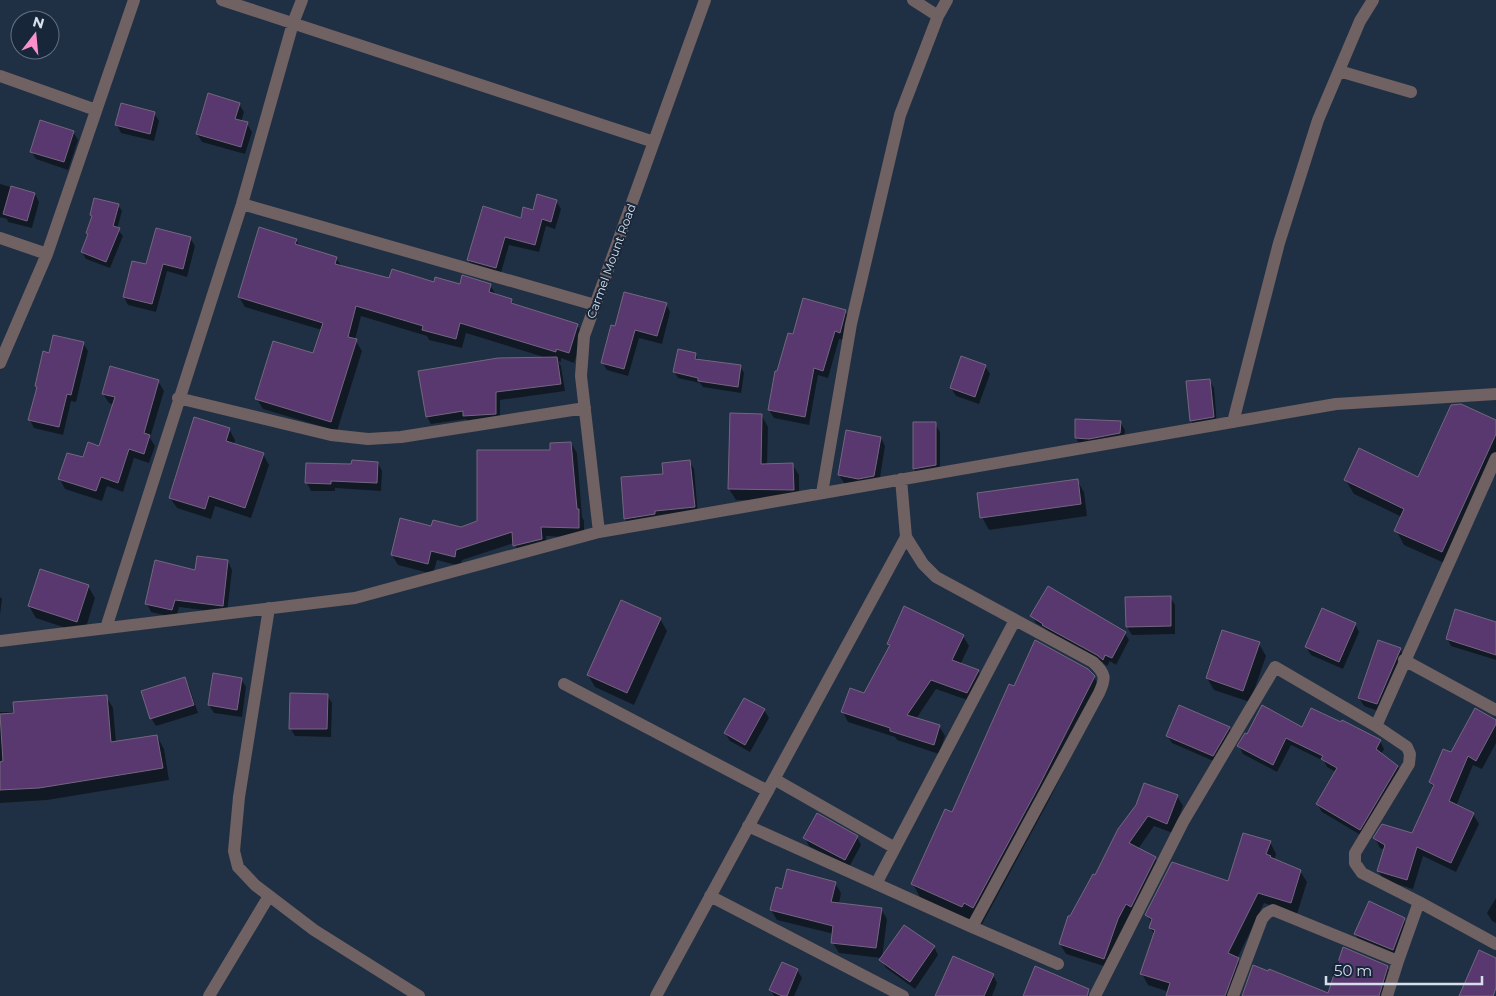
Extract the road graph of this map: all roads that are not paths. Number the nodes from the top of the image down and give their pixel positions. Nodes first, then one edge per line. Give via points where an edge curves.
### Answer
1 (134, 0) edge
2 (222, 0) edge
3 (302, 0) edge
4 (706, 0) edge
5 (913, 0) edge
6 (947, 0) edge
7 (1373, 0) edge
8 (938, 16) junction
9 (293, 22) junction
10 (1339, 71) junction
11 (0, 76) edge
12 (1411, 92) dead end
13 (96, 110) junction
14 (654, 142) junction
15 (242, 204) junction
16 (0, 238) edge
17 (47, 254) junction
18 (595, 305) junction
19 (0, 363) edge
20 (1496, 394) edge
21 (178, 398) junction
22 (585, 408) junction
23 (1233, 422) junction
24 (1496, 458) edge
25 (901, 479) junction
26 (822, 493) junction
27 (599, 532) junction
28 (906, 537) junction
29 (269, 608) junction
30 (1015, 620) junction
31 (106, 628) junction
32 (0, 641) edge
33 (1404, 660) junction
34 (564, 684) dead end
35 (1496, 710) edge
36 (1376, 726) junction
37 (774, 779) junction
38 (768, 791) junction
39 (748, 826) junction
40 (895, 848) junction
41 (876, 884) junction
42 (269, 896) junction
43 (710, 896) junction
44 (1419, 902) junction
45 (972, 928) junction
46 (1496, 944) edge
47 (1398, 962) junction
48 (1058, 964) dead end
49 (400, 991) edge
50 (209, 996) edge
51 (419, 996) edge
52 (656, 996) edge
53 (903, 996) edge
54 (1095, 996) edge
55 (1233, 996) edge
56 (1387, 996) edge

1 - 13 street
2 - 9 street
3 - 9 street
4 - 14 street, Carmel Mount Road
5 - 8 street
6 - 8 street
7 - 10 street
8 - 26 street via 900,115 851,324
9 - 14 street
9 - 15 street
10 - 12 street
10 - 23 street via 1318,120 1279,243
11 - 13 street
13 - 17 street
14 - 18 street, Carmel Mount Road
15 - 18 street
15 - 21 street
16 - 17 street
17 - 19 street
18 - 22 street, Carmel Mount Road via 584,336 581,376
20 - 23 street via 1336,404
21 - 22 street via 331,435 368,439 400,437
21 - 31 street
22 - 27 street, Carmel Mount Road
23 - 25 street
24 - 33 street
25 - 26 street
25 - 28 street
26 - 27 street
27 - 29 street via 355,598
28 - 30 street via 923,564 936,576
28 - 37 street
29 - 31 street
29 - 42 street via 239,797 234,851 238,866
30 - 40 street
30 - 45 street via 1093,662 1103,671 1104,681
31 - 32 street
33 - 35 street
33 - 36 street
34 - 38 street
36 - 44 street via 1407,748 1409,764 1355,853 1355,863 1362,873
36 - 54 street via 1275,667 1183,822
37 - 38 street
37 - 40 street
38 - 39 street
39 - 41 street
39 - 43 street
40 - 41 street
41 - 45 street
42 - 49 street
42 - 50 street
43 - 52 street
43 - 53 street
44 - 46 street
44 - 47 street
45 - 48 street
47 - 55 street via 1273,910 1262,919
47 - 56 street
49 - 51 street

